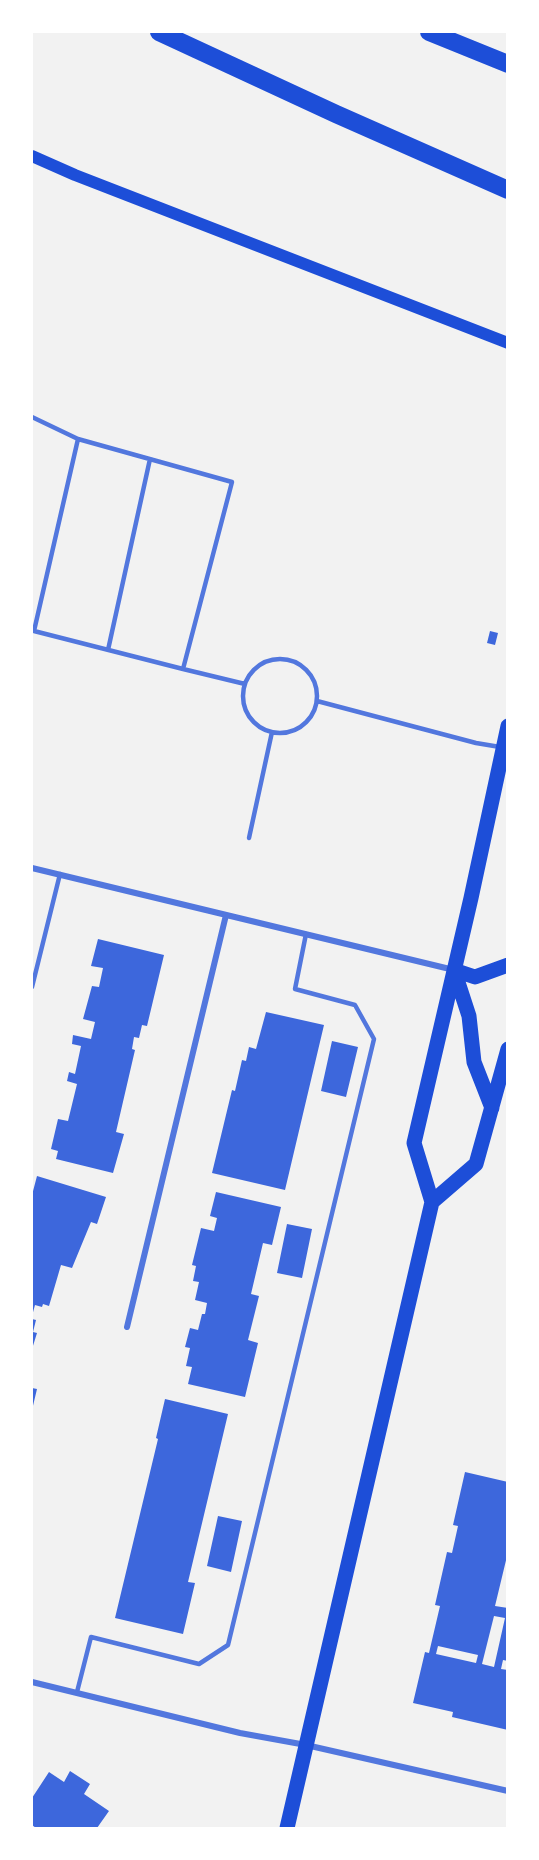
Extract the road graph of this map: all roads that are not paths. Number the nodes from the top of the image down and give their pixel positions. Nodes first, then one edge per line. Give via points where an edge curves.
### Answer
1 (159, 32) edge
2 (429, 32) edge
3 (507, 64) edge
4 (32, 156) edge
5 (507, 190) edge
6 (507, 343) edge
7 (32, 417) edge
8 (78, 439) junction
9 (150, 459) junction
10 (33, 631) edge
11 (108, 650) junction
12 (183, 669) junction
13 (245, 684) junction
14 (317, 701) junction
15 (507, 726) edge
16 (272, 732) junction
17 (505, 749) edge
18 (249, 838) dead end
19 (32, 867) edge
20 (60, 874) junction
21 (226, 915) junction
22 (306, 934) junction
23 (507, 965) edge
24 (454, 970) junction
25 (32, 987) edge
26 (507, 1049) edge
27 (492, 1108) junction
28 (432, 1202) junction
29 (127, 1328) dead end
30 (32, 1682) edge
31 (77, 1692) junction
32 (306, 1745) junction
33 (507, 1791) edge
34 (287, 1828) edge

1 - 5 highway
2 - 3 highway
4 - 6 main road
7 - 8 lane
8 - 9 lane
8 - 10 lane
9 - 11 lane
9 - 12 lane via 232,482
10 - 11 lane
11 - 12 lane
12 - 13 lane
13 - 14 lane via 251,673 265,663 283,659 305,668 316,688
13 - 16 lane via 243,696 251,719
14 - 16 lane via 306,723 296,730
14 - 17 lane
15 - 17 main road
16 - 18 lane
17 - 24 main road
19 - 20 street
20 - 21 street
20 - 25 lane
21 - 22 street
21 - 29 street
22 - 24 street
22 - 31 lane via 295,989 355,1005 374,1039 228,1646 199,1664 91,1637
23 - 24 main road via 475,977
24 - 27 main road via 469,1016 474,1062
24 - 28 main road via 414,1143
26 - 27 main road
27 - 28 main road via 476,1164
28 - 32 main road
30 - 31 street
31 - 32 street
32 - 33 street
32 - 34 main road

